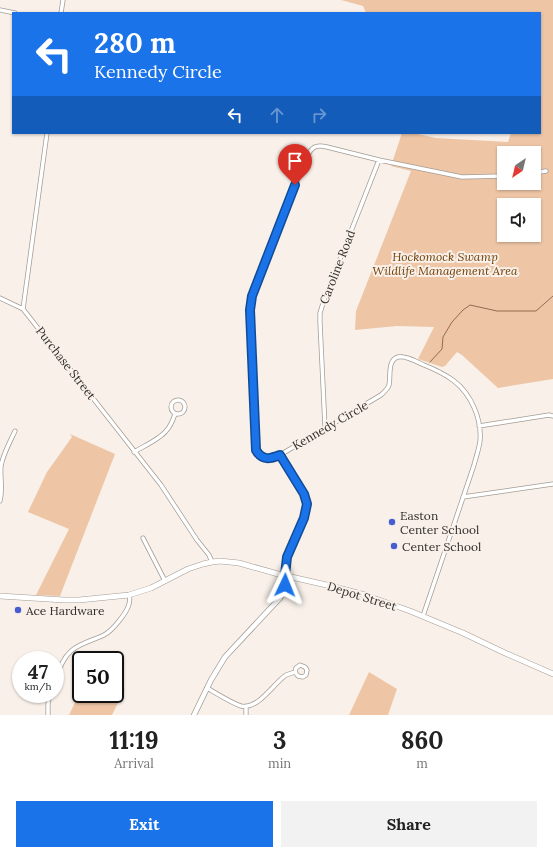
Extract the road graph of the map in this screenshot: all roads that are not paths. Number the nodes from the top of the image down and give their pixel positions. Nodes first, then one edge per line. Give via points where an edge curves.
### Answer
1 (63, 0) edge
2 (0, 10) edge
3 (12, 12) edge
4 (61, 12) edge
5 (47, 134) edge
6 (379, 160) junction
7 (546, 171) dead end
8 (541, 172) edge
9 (497, 176) edge
10 (0, 298) edge
11 (23, 308) junction
12 (175, 414) junction
13 (553, 416) edge
14 (479, 426) junction
15 (325, 427) junction
16 (15, 430) dead end
17 (134, 452) junction
18 (280, 455) junction
19 (553, 484) edge
20 (463, 497) junction
21 (0, 501) edge
22 (143, 538) dead end
23 (212, 562) junction
24 (285, 575) junction
25 (165, 581) junction
26 (129, 595) junction
27 (0, 596) edge
28 (423, 616) junction
29 (64, 661) edge
30 (295, 672) dead end
31 (553, 674) edge
32 (207, 688) junction
33 (48, 703) edge
34 (246, 706) junction
35 (48, 715) edge
36 (194, 715) edge
37 (246, 715) edge

1 - 4 street
2 - 3 street
5 - 11 street
6 - 9 street, Kennedy Circle via 462,177
6 - 15 street, Caroline Road via 322,303 320,323
6 - 18 street, Kennedy Circle via 320,146 312,149 306,158 252,296 250,310 256,447 259,455 264,458
7 - 8 street
10 - 11 street
11 - 17 street, Purchase Street
12 - 12 street via 184,411 185,405 181,401 175,400 171,405
12 - 17 street via 161,436
13 - 14 street
14 - 15 street, Kennedy Circle via 470,399 454,381 408,358 400,357 392,363 388,387 384,392
14 - 20 street via 478,448
15 - 18 street, Kennedy Circle
16 - 21 street via 2,461
17 - 23 street, Purchase Street via 161,485
18 - 24 street via 304,494 307,504 304,518 287,557
19 - 20 street
20 - 28 street
22 - 25 street
23 - 24 highway, Depot Street via 239,563
23 - 25 highway, Depot Street via 188,569
24 - 28 highway, Depot Street via 365,595
24 - 32 main road via 285,587 280,598 226,657
25 - 26 highway, Depot Street
26 - 27 highway, Depot Street via 78,600
26 - 29 street via 130,603 124,615 107,633 79,646
28 - 31 highway, Depot Street
30 - 34 street via 286,676 254,704
32 - 34 street via 236,704
32 - 36 main road
33 - 35 street
34 - 37 street

